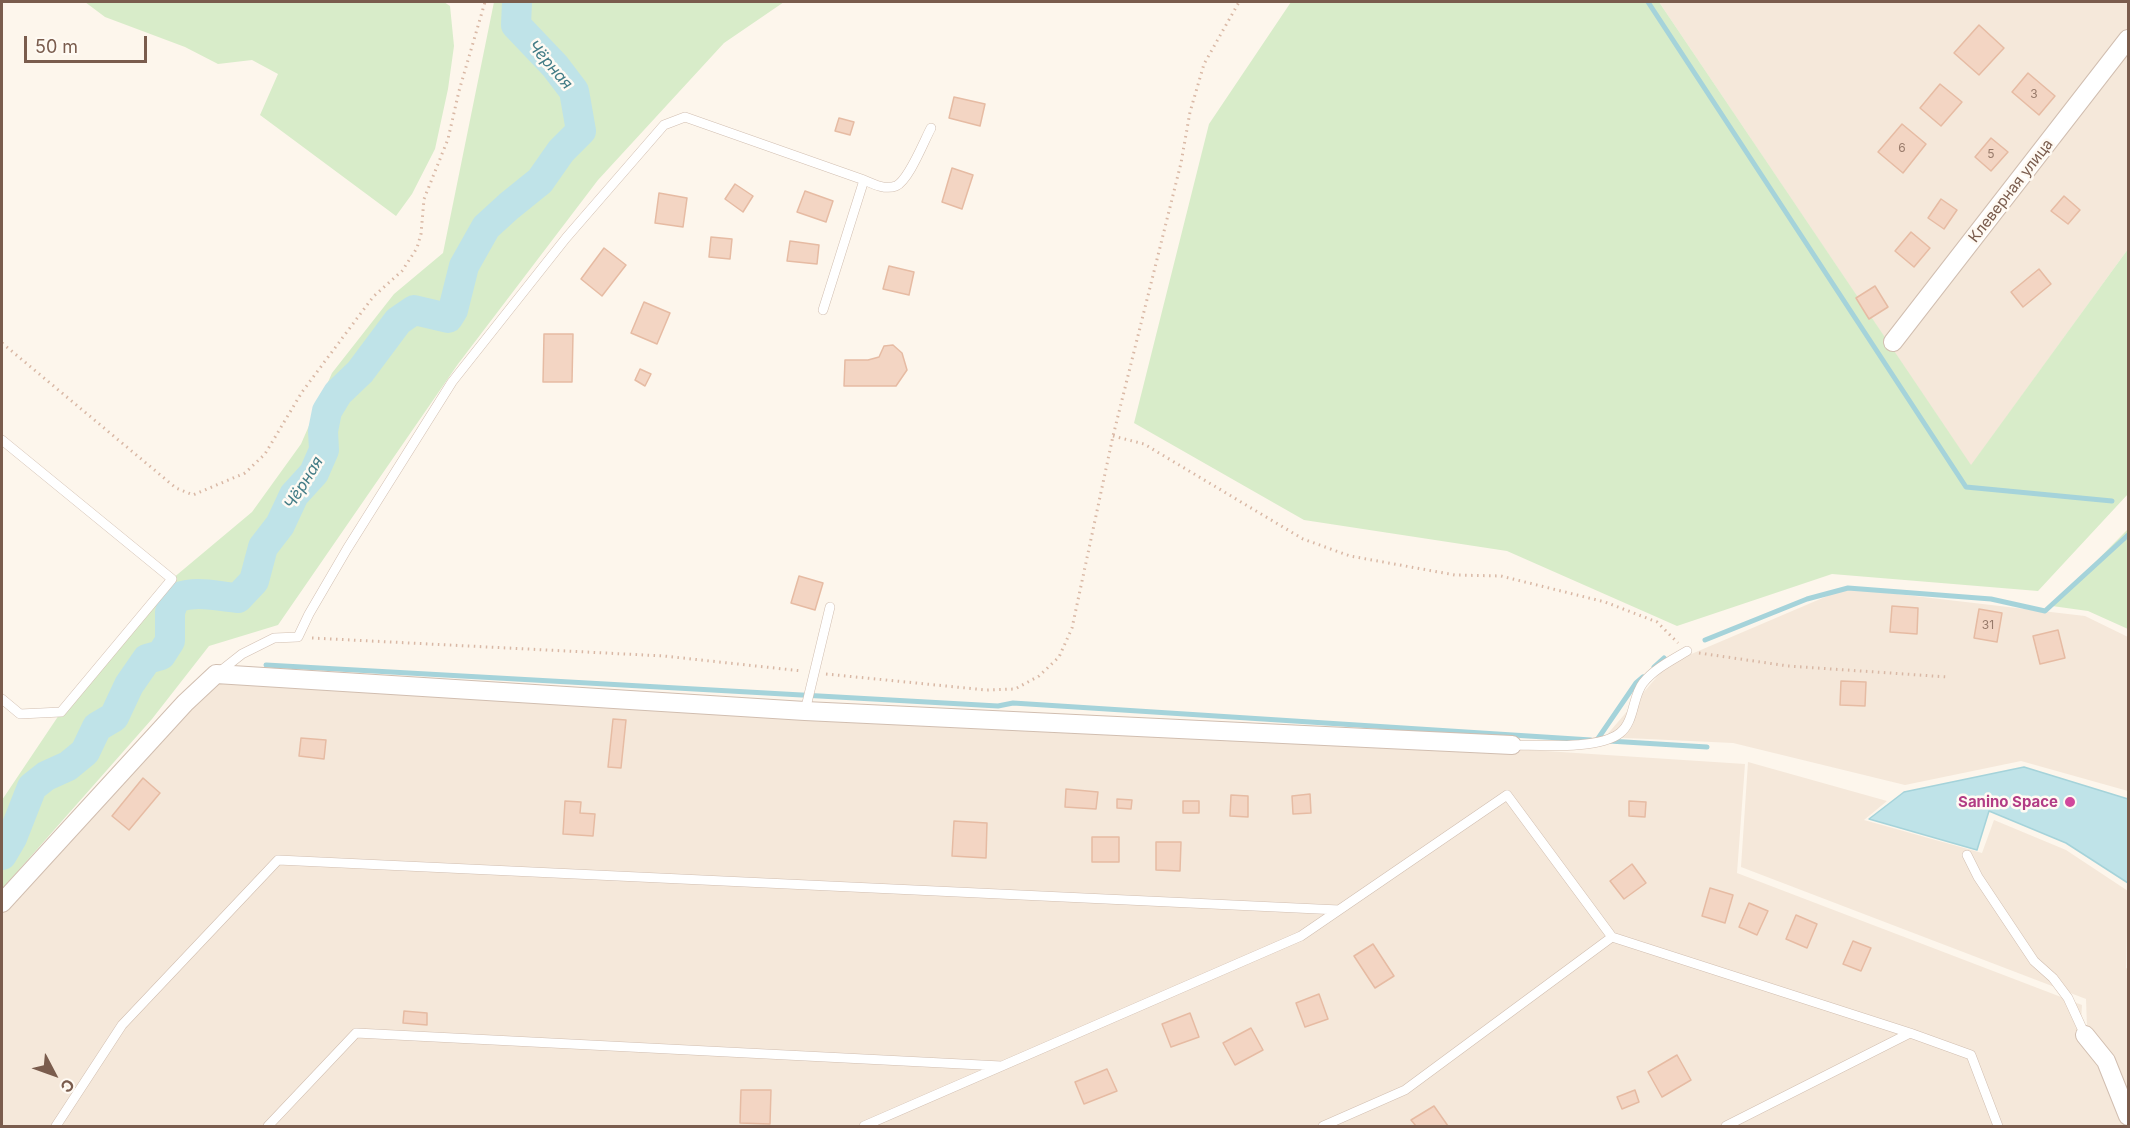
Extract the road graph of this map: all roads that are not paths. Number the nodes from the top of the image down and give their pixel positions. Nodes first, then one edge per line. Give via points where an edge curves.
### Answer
1 (2128, 39) edge
2 (931, 128) dead end
3 (864, 180) junction
4 (823, 310) dead end
5 (1893, 342) dead end
6 (2, 440) edge
7 (830, 607) dead end
8 (1687, 651) road end
9 (216, 675) junction
10 (2, 699) edge
11 (805, 711) junction
12 (1512, 745) joint
13 (1967, 855) dead end
14 (2, 903) edge
15 (1339, 910) junction
16 (1612, 937) junction
17 (1910, 1033) junction
18 (2085, 1035) joint
19 (1005, 1066) junction
20 (2128, 1116) edge
21 (56, 1126) edge
22 (268, 1126) edge
23 (864, 1126) edge
24 (1323, 1126) edge
25 (1726, 1126) edge
26 (1998, 1126) edge

1 - 5 street, Клеверная улица
2 - 3 lane via 904,179 895,186 878,187
3 - 4 lane
3 - 9 lane via 685,117 664,125 566,238 452,382 346,549 298,637 274,638 242,654
6 - 10 lane via 172,579 61,712 20,714
7 - 11 lane
8 - 12 lane via 1642,684 1627,725 1620,733 1591,744
9 - 11 street
9 - 14 street via 185,703
11 - 12 street
13 - 18 lane via 2034,961 2068,998
15 - 16 lane via 1507,795
15 - 19 lane via 1301,936
15 - 21 lane via 278,860 122,1025
16 - 17 lane
16 - 24 lane via 1405,1090
17 - 25 lane
17 - 26 lane via 1971,1055
18 - 20 street via 2106,1060
19 - 22 lane via 356,1032
19 - 23 lane

